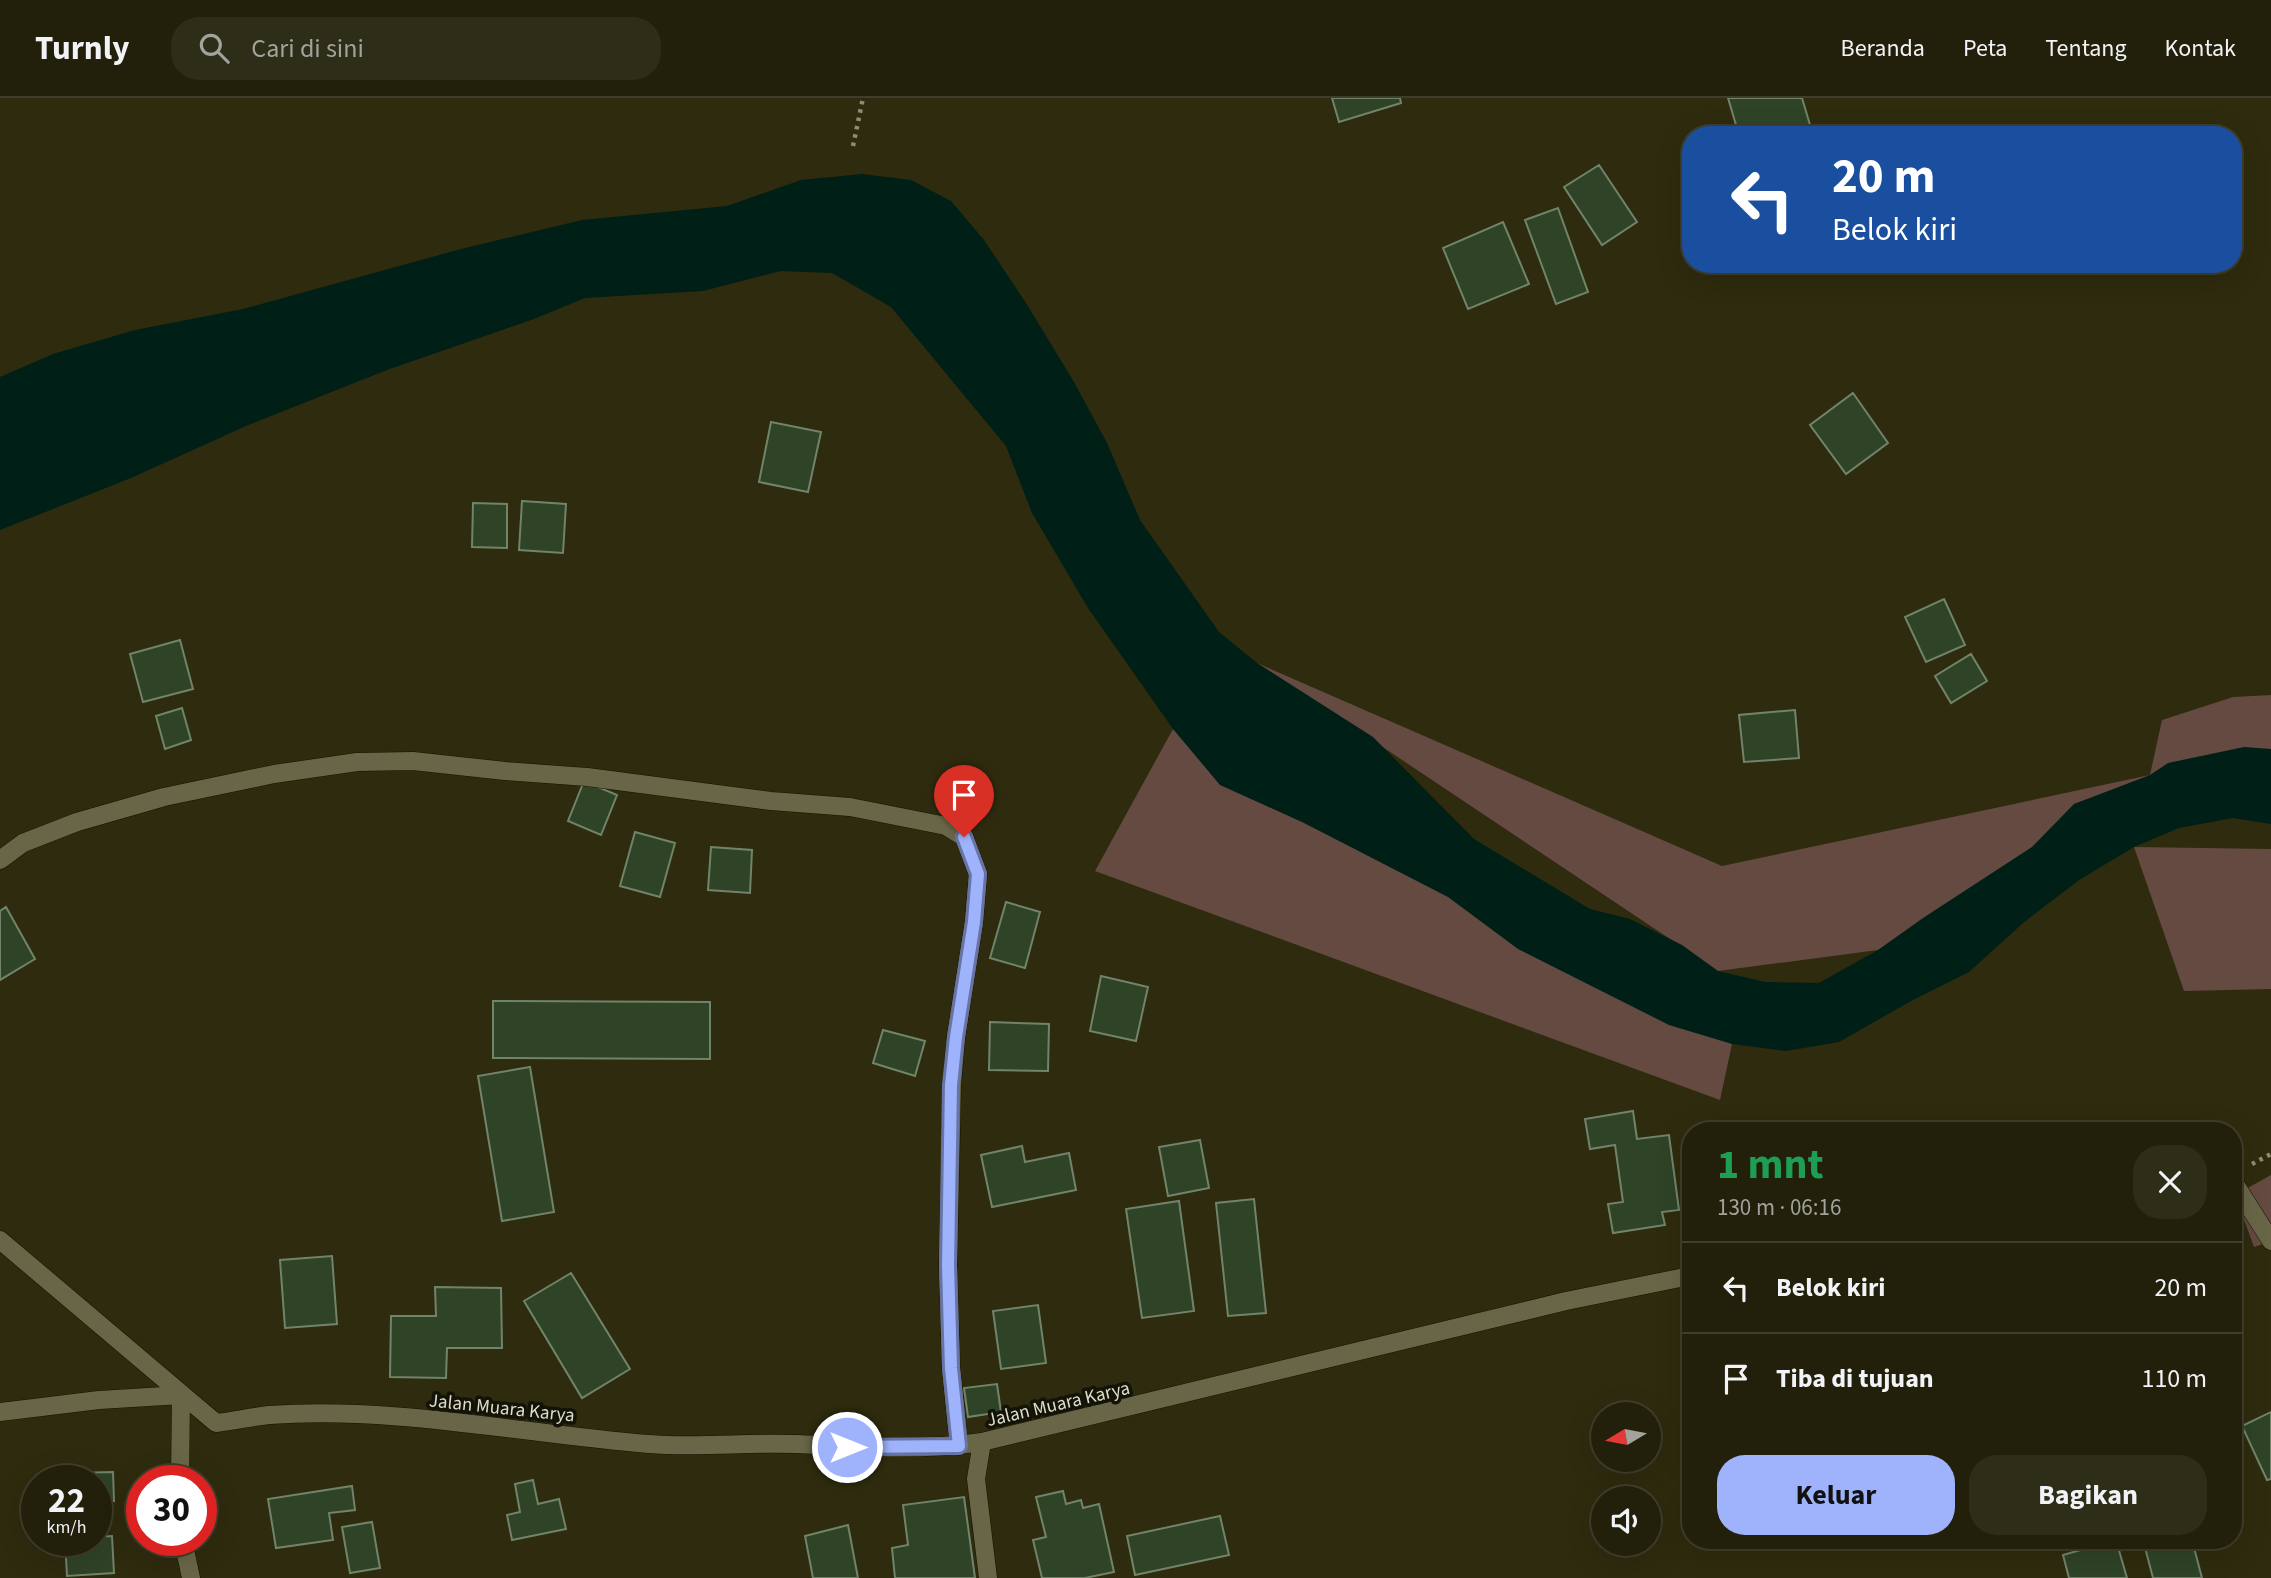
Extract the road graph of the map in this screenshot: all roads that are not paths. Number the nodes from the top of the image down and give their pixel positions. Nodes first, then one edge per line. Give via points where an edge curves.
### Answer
1 (0, 860) edge
2 (2242, 1195) edge
3 (0, 1240) edge
4 (2271, 1241) edge
5 (1682, 1278) edge
6 (181, 1395) junction
7 (0, 1412) edge
8 (982, 1442) junction
9 (959, 1446) junction
10 (180, 1465) edge
11 (186, 1556) edge
12 (191, 1578) edge
13 (988, 1578) edge

1 - 9 street via 23,843 77,821 164,797 356,762 414,761 587,776 850,807 946,826 964,837 978,874 951,1085 948,1265
2 - 4 street
3 - 6 street, Jalan Muara Karya
5 - 8 street, Jalan Muara Karya via 1566,1301
6 - 7 street
6 - 9 street, Jalan Muara Karya via 216,1423 268,1415 332,1414 651,1444
6 - 10 street
8 - 9 street, Jalan Muara Karya
8 - 13 street via 976,1479
11 - 12 street

